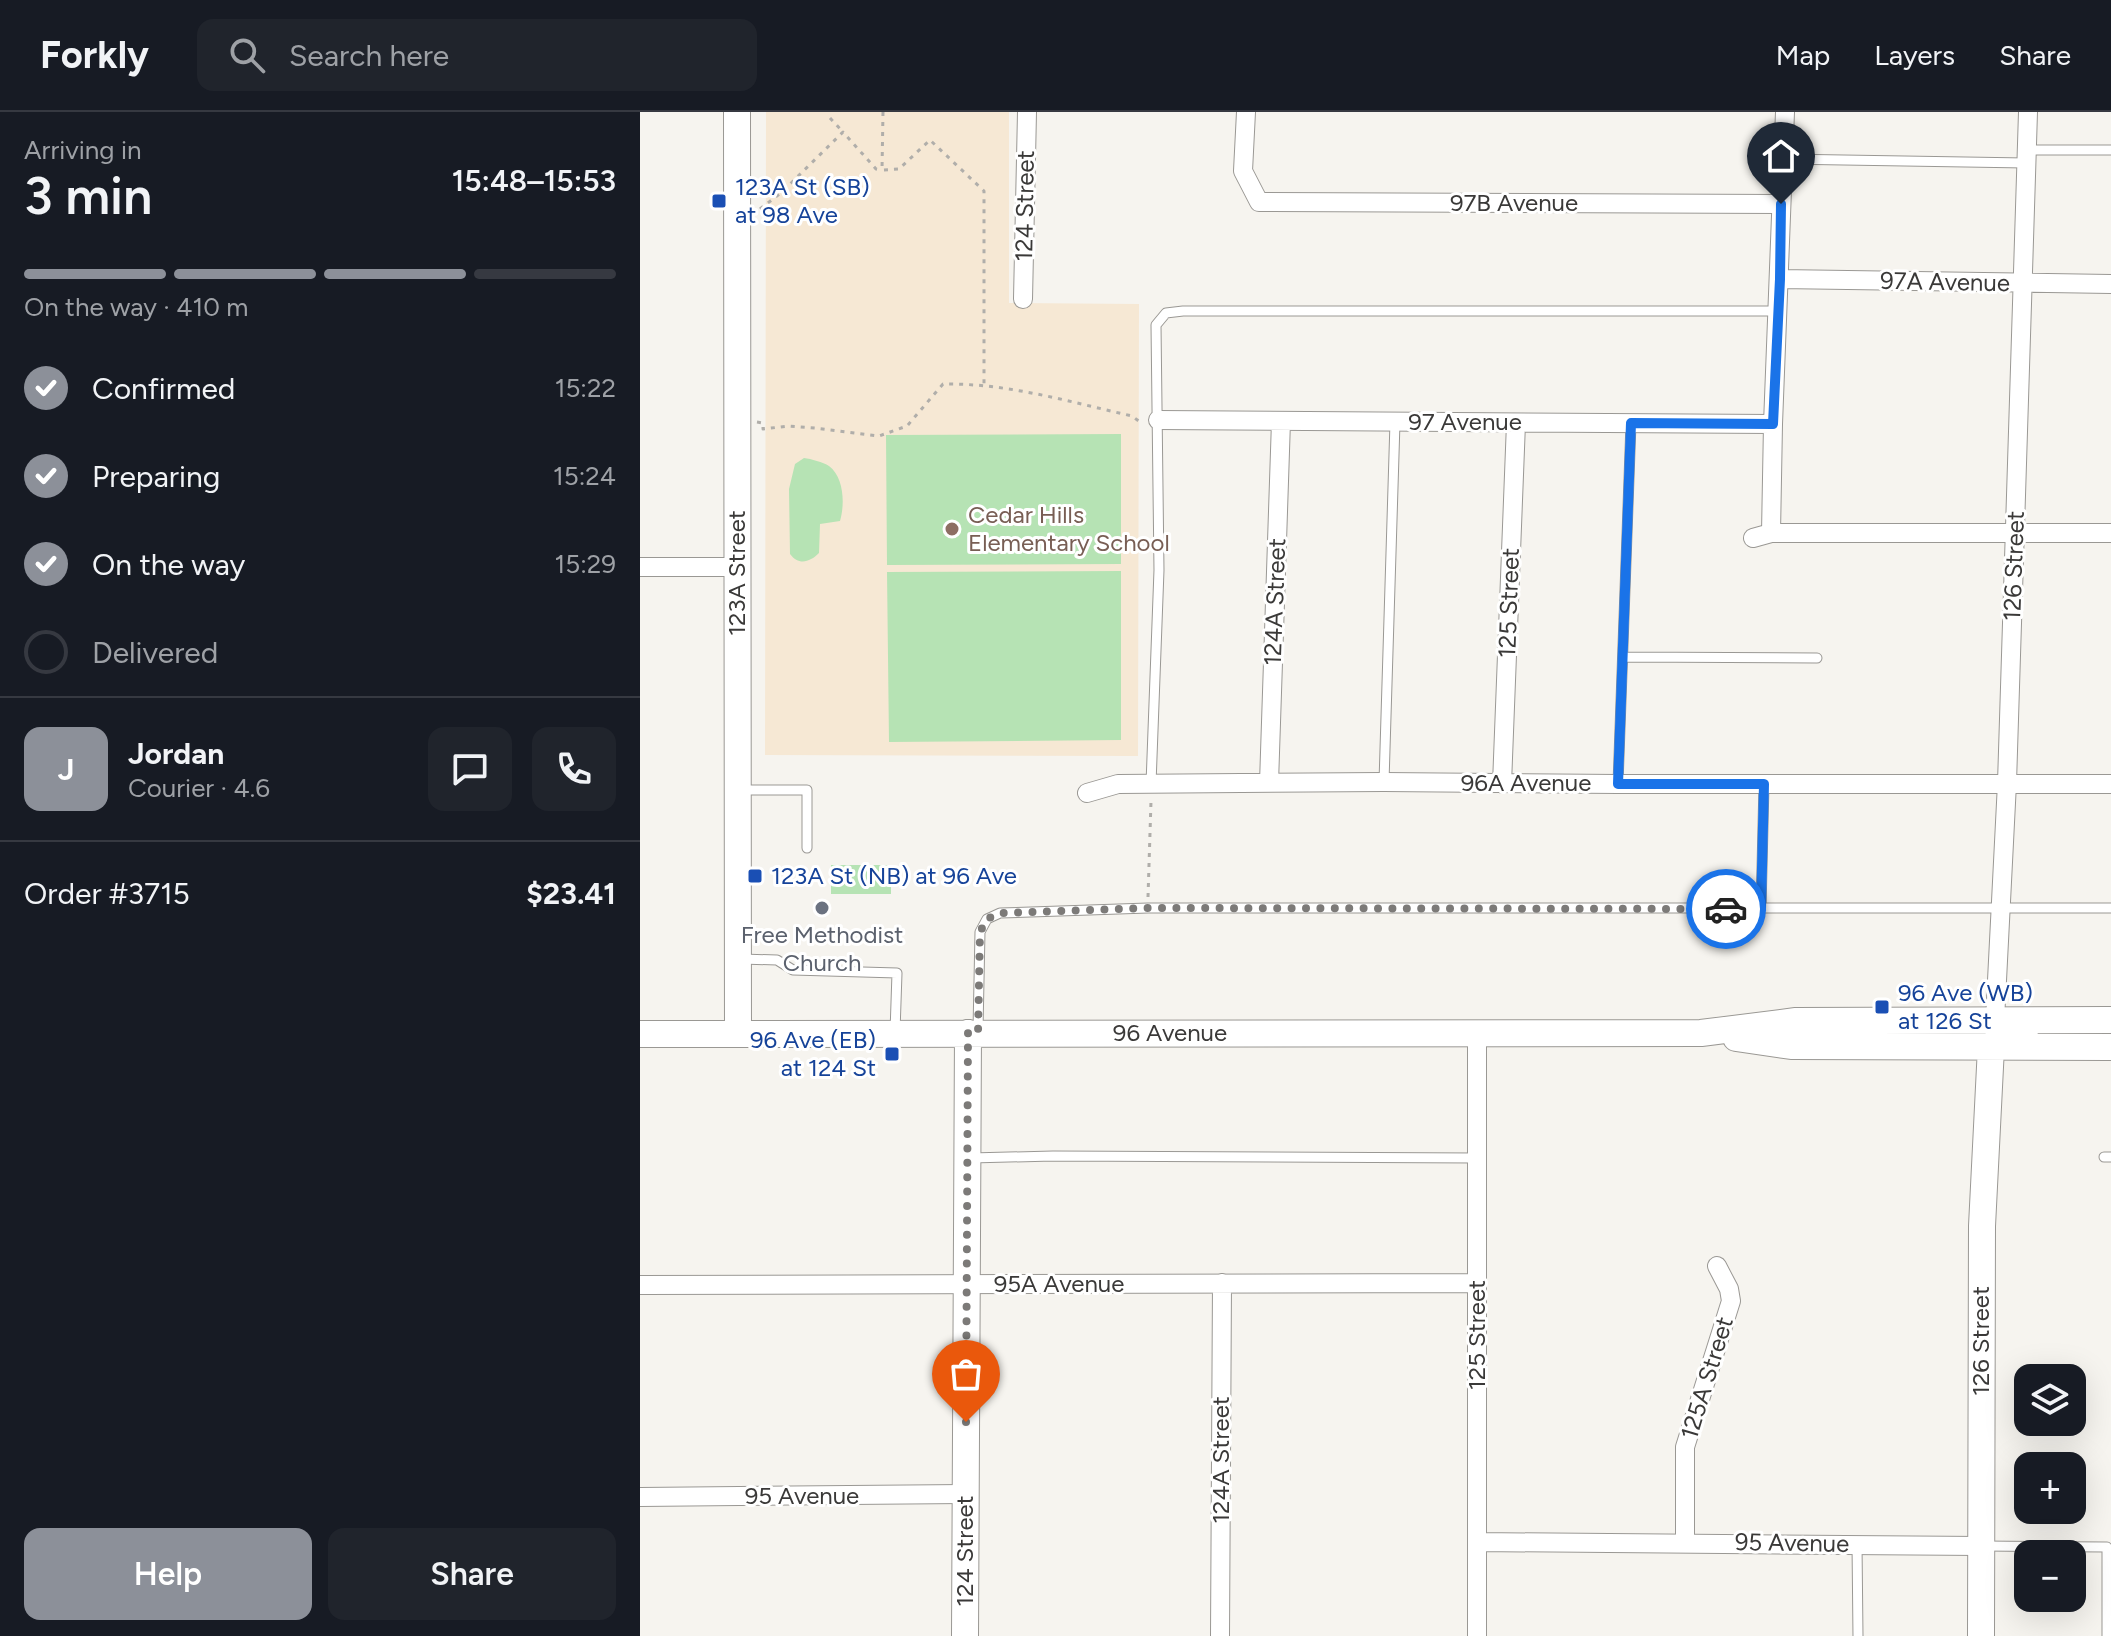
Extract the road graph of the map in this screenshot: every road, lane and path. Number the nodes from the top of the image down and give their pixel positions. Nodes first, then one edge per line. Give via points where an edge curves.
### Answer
1 (737, 112) edge
2 (883, 112) edge
3 (1027, 112) edge
4 (1246, 112) edge
5 (1785, 112) edge
6 (2028, 112) edge
7 (830, 118) dead end
8 (843, 132) junction
9 (2111, 150) edge
10 (2026, 157) junction
11 (1783, 159) junction
12 (882, 170) junction
13 (1781, 204) junction
14 (753, 214) dead end
15 (1780, 279) junction
16 (2023, 283) junction
17 (2111, 284) edge
18 (1023, 299) dead end
19 (1778, 311) junction
20 (984, 385) junction
21 (1281, 421) junction
22 (754, 422) dead end
23 (1158, 422) junction
24 (1395, 422) junction
25 (1516, 423) junction
26 (1631, 423) junction
27 (1773, 424) junction
28 (2015, 533) junction
29 (2111, 533) edge
30 (640, 567) edge
31 (737, 567) junction
32 (1624, 657) junction
33 (1817, 658) dead end
34 (1384, 782) junction
35 (1269, 783) junction
36 (2007, 783) junction
37 (1502, 784) junction
38 (1618, 784) junction
39 (1764, 784) junction
40 (2111, 784) edge
41 (737, 790) junction
42 (1151, 792) junction
43 (1087, 793) dead end
44 (807, 848) dead end
45 (1148, 901) dead end
46 (2002, 908) junction
47 (2111, 908) edge
48 (1761, 909) junction
49 (738, 958) junction
50 (1995, 1020) junction
51 (2037, 1020) junction
52 (2111, 1020) edge
53 (973, 1033) junction
54 (1477, 1033) junction
55 (1701, 1033) junction
56 (640, 1034) edge
57 (738, 1034) junction
58 (895, 1034) junction
59 (1991, 1047) junction
60 (2111, 1047) edge
61 (967, 1158) junction
62 (1476, 1158) junction
63 (1717, 1266) dead end
64 (1222, 1283) junction
65 (1477, 1283) junction
66 (968, 1284) junction
67 (640, 1285) edge
68 (965, 1494) junction
69 (640, 1497) edge
70 (1477, 1542) junction
71 (1685, 1542) junction
72 (1857, 1544) junction
73 (1981, 1546) junction
74 (965, 1636) edge
75 (1220, 1636) edge
76 (1477, 1636) edge
77 (1858, 1636) edge
78 (1981, 1636) edge
79 (2107, 1636) edge

1 - 31 street, 123A Street
2 - 12 path
3 - 18 street, 124 Street
4 - 13 street, 97B Avenue via 1243,171 1259,202
5 - 11 street
6 - 10 street, 126 Street
7 - 8 path
8 - 12 path
8 - 14 path
9 - 10 lane
10 - 11 lane
10 - 16 street, 126 Street
11 - 13 street
12 - 20 path via 899,169 930,140 984,191
13 - 15 street
15 - 16 street, 97A Avenue
15 - 19 street
16 - 17 street, 97A Avenue
16 - 28 street, 126 Street
19 - 23 lane via 1166,313 1156,325
19 - 27 street
20 - 22 path via 943,384 907,426 879,436 802,427 763,429 763,423
20 - 23 path via 1132,416 1144,427
21 - 23 street, 97 Avenue
21 - 24 street, 97 Avenue
21 - 35 street, 124A Street
23 - 42 lane
24 - 25 street, 97 Avenue
24 - 34 lane
25 - 26 street, 97 Avenue
25 - 37 street, 125 Street
26 - 27 street, 97 Avenue
26 - 32 lane
27 - 28 street via 1762,535
28 - 29 street
28 - 36 street, 126 Street
30 - 31 street
31 - 41 street, 123A Street
32 - 33 lane
32 - 38 lane
34 - 35 street, 96A Avenue
34 - 37 street, 96A Avenue
35 - 42 street, 96A Avenue
36 - 39 street, 96A Avenue
36 - 40 street, 96A Avenue
36 - 46 street, 126 Street
37 - 38 street, 96A Avenue
38 - 39 street, 96A Avenue
39 - 48 lane
41 - 44 lane via 807,790
41 - 49 street, 123A Street
42 - 43 street, 96A Avenue via 1118,784
42 - 45 path
46 - 47 lane
46 - 48 lane
46 - 50 street, 126 Street
48 - 53 lane via 1148,908 1000,913 987,919 980,932
49 - 57 street, 123A Street
49 - 58 lane via 777,960 793,970 897,973
50 - 51 street, 96 Avenue
50 - 55 street, 96 Avenue via 1796,1021
51 - 52 street, 96 Avenue
51 - 59 street via 2001,1036
53 - 54 street, 96 Avenue
53 - 58 street, 96 Avenue
53 - 61 street, 124 Street
54 - 55 street, 96 Avenue
54 - 62 street, 125 Street
55 - 59 street, 96 Avenue via 1791,1046
56 - 57 street, 96 Avenue
57 - 58 street, 96 Avenue
59 - 60 street, 96 Avenue
59 - 73 street, 126 Street via 1982,1226
61 - 62 lane
61 - 66 street, 124 Street
62 - 65 street, 125 Street
63 - 71 street, 125A Street via 1731,1301 1685,1447
64 - 65 street, 95A Avenue
64 - 66 street, 95A Avenue
64 - 75 street, 124A Street
65 - 70 street, 125 Street
66 - 67 street, 95A Avenue
66 - 68 street, 124 Street
68 - 69 street, 95 Avenue
68 - 74 street, 124 Street
70 - 71 street, 95 Avenue
70 - 76 street, 125 Street
71 - 72 street, 95 Avenue
72 - 73 street, 95 Avenue
72 - 77 lane
73 - 78 street, 126 Street
73 - 79 lane, 95 Avenue via 2107,1547

